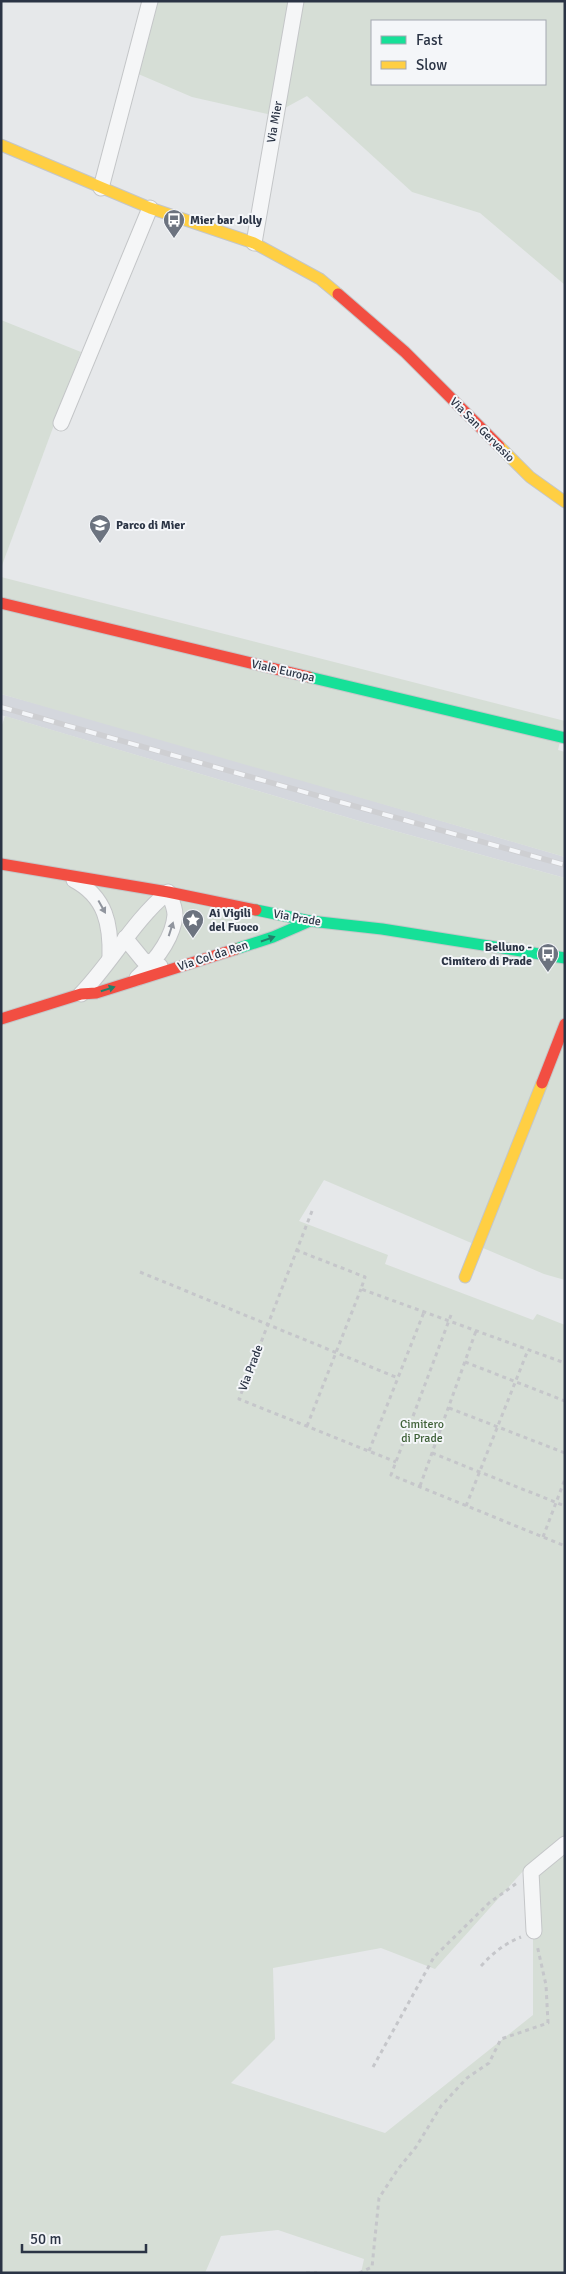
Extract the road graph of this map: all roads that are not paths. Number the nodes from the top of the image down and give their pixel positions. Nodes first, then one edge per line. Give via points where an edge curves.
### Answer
1 (150, 1) edge
2 (296, 1) edge
3 (1, 145) edge
4 (101, 188) junction
5 (150, 208) junction
6 (254, 243) junction
7 (61, 422) dead end
8 (565, 502) edge
9 (1, 603) edge
10 (565, 738) edge
11 (1, 864) edge
12 (66, 876) junction
13 (168, 892) junction
14 (310, 921) junction
15 (125, 938) junction
16 (110, 958) junction
17 (565, 958) edge
18 (152, 964) junction
19 (171, 970) junction
20 (134, 981) junction
21 (81, 994) junction
22 (1, 1018) edge
23 (565, 1024) edge
24 (465, 1277) dead end
25 (565, 1844) edge
26 (534, 1931) road end

1 - 4 street
2 - 6 street, Via Mier
3 - 4 street
4 - 5 street
5 - 6 street
5 - 7 street
6 - 8 street, Via San Gervasio via 320,279 405,352 530,477
9 - 10 street, Viale Europa
11 - 12 street, Via Prade
12 - 13 street, Via Prade
12 -> 16 street via 86,886 105,910
13 - 14 street, Via Prade
13 - 15 street
18 -> 13 street, Via Col da Ren via 168,939 174,920 174,906
14 - 17 street, Via Prade
19 -> 14 street, Via Col da Ren via 273,937
15 - 16 street
15 - 18 street, Via Col da Ren via 143,960
16 - 21 street
18 - 19 street, Via Col da Ren
18 - 20 street, Via Col da Ren
19 - 20 street, Via Col da Ren
21 -> 20 street, Via Col da Ren via 96,993
21 - 22 street, Via Col da Ren
23 - 24 street
25 - 26 street via 532,1872

